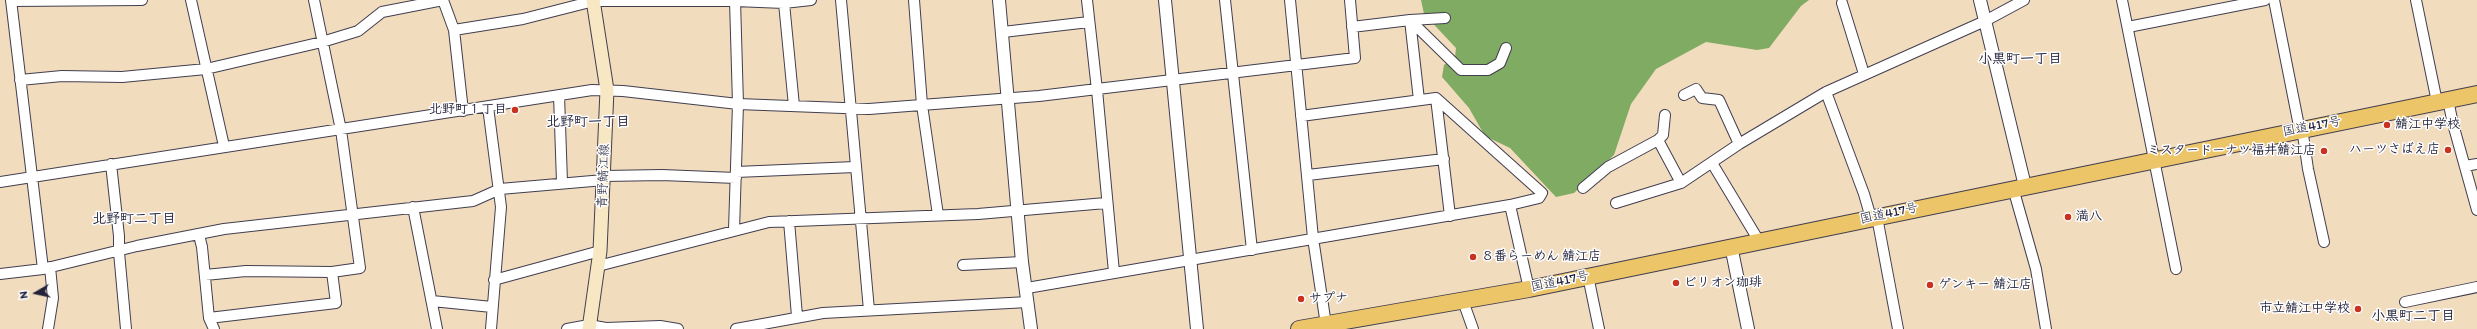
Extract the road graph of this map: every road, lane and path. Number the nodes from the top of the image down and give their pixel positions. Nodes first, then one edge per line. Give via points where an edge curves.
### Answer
1 (142, 0) edge
2 (190, 0) edge
3 (314, 0) edge
4 (443, 0) edge
5 (669, 0) edge
6 (735, 0) edge
7 (811, 0) edge
8 (841, 0) edge
9 (914, 0) edge
10 (1000, 0) edge
11 (1087, 0) edge
12 (1164, 0) edge
13 (1225, 0) edge
14 (1290, 0) edge
15 (1350, 0) edge
16 (1980, 0) edge
17 (2024, 0) edge
18 (2122, 0) edge
19 (2265, 0) edge
20 (2274, 0) edge
21 (2416, 0) edge
22 (11, 1) edge
23 (594, 1) edge
24 (784, 3) junction
25 (1842, 3) dead end
26 (1445, 18) dead end
27 (1410, 20) junction
28 (1985, 21) junction
29 (1089, 22) junction
30 (1352, 27) junction
31 (2128, 27) junction
32 (454, 30) junction
33 (1003, 32) junction
34 (322, 42) junction
35 (1506, 48) dead end
36 (1296, 64) junction
37 (206, 69) junction
38 (1233, 73) junction
39 (1864, 74) junction
40 (1173, 79) junction
41 (20, 80) junction
42 (607, 90) junction
43 (1097, 90) junction
44 (1826, 92) junction
45 (2477, 94) edge
46 (1684, 95) dead end
47 (559, 96) junction
48 (1008, 98) junction
49 (1436, 98) junction
50 (1419, 100) junction
51 (2443, 101) junction
52 (738, 104) junction
53 (922, 105) junction
54 (794, 106) junction
55 (488, 107) junction
56 (849, 108) junction
57 (463, 111) junction
58 (1665, 115) dead end
59 (1302, 116) junction
60 (2302, 128) junction
61 (341, 130) junction
62 (1658, 140) junction
63 (1739, 144) junction
64 (224, 146) junction
65 (2154, 158) junction
66 (1444, 159) junction
67 (1712, 163) junction
68 (111, 164) junction
69 (2477, 164) edge
70 (855, 166) junction
71 (2465, 166) junction
72 (736, 175) junction
73 (1308, 175) junction
74 (33, 177) junction
75 (604, 178) junction
76 (0, 182) edge
77 (562, 182) junction
78 (1681, 183) junction
79 (2019, 187) junction
80 (1583, 188) dead end
81 (500, 189) junction
82 (1106, 203) junction
83 (1616, 203) dead end
84 (1510, 205) junction
85 (414, 207) junction
86 (2477, 210) edge
87 (1018, 211) junction
88 (352, 214) junction
89 (938, 215) junction
90 (1450, 216) junction
91 (860, 217) junction
92 (1874, 218) junction
93 (789, 221) junction
94 (734, 230) junction
95 (199, 234) junction
96 (1313, 238) junction
97 (1759, 241) junction
98 (2324, 242) dead end
99 (1731, 246) junction
100 (1252, 250) junction
101 (119, 252) junction
102 (600, 252) junction
103 (1189, 259) junction
104 (1022, 262) junction
105 (962, 265) dead end
106 (598, 266) junction
107 (46, 268) junction
108 (2176, 269) dead end
109 (332, 272) junction
110 (1114, 272) junction
111 (0, 274) edge
112 (205, 275) junction
113 (1588, 276) junction
114 (494, 280) junction
115 (2477, 287) edge
116 (1027, 288) junction
117 (1529, 289) junction
118 (432, 301) junction
119 (1463, 301) junction
120 (1028, 302) junction
121 (2405, 302) dead end
122 (492, 307) junction
123 (869, 310) junction
124 (797, 316) junction
125 (209, 318) junction
126 (1359, 324) edge
127 (1326, 325) junction
128 (589, 327) edge
129 (48, 329) edge
130 (126, 329) edge
131 (214, 329) edge
132 (437, 329) edge
133 (491, 329) edge
134 (567, 329) edge
135 (678, 329) edge
136 (736, 329) edge
137 (1031, 329) edge
138 (1197, 329) edge
139 (1299, 329) edge
140 (1473, 329) edge
141 (1599, 329) edge
142 (1748, 329) edge
143 (1898, 329) edge
144 (2046, 329) edge

1 - 22 street
2 - 37 street
3 - 34 street
4 - 32 street
4 - 34 street via 382,12 358,31
5 - 6 street
5 - 23 street
6 - 24 street
6 - 52 street
7 - 24 street
8 - 56 street
9 - 53 street
10 - 33 street
11 - 29 street
12 - 40 street
13 - 38 street
14 - 36 street
15 - 30 street
16 - 28 street
17 - 28 street
18 - 31 street
19 - 31 street
20 - 60 street via 2298,121
21 - 51 street
22 - 41 street
23 - 32 street via 524,19
23 - 42 main road, 青野鯖江線
24 - 54 street
25 - 39 street
26 - 27 street
27 - 30 street
27 - 35 street via 1461,70 1488,70 1500,63
27 - 50 street
28 - 39 street
28 - 79 street
29 - 33 street
29 - 43 street
30 - 36 street via 1355,58
31 - 65 street
32 - 57 street
33 - 48 street
34 - 37 street
34 - 61 street
36 - 38 street
36 - 59 street
37 - 41 street via 122,77 62,76
37 - 64 street
38 - 40 street
38 - 100 street
39 - 44 street
40 - 43 street
40 - 103 street
41 - 74 street
42 - 47 street
42 - 52 street
42 - 75 main road, 青野鯖江線
43 - 48 street
43 - 82 street
44 - 63 street
44 - 92 street
45 - 51 highway, 国道417号
46 - 63 street via 1696,89 1702,98 1719,100
47 - 55 street
47 - 77 street
48 - 53 street
48 - 87 street
49 - 50 street
49 - 66 street
49 - 84 street via 1542,193 1539,198
50 - 59 street
51 - 60 highway, 国道417号
51 - 71 street
52 - 54 street
52 - 72 street
53 - 56 street
53 - 89 street
54 - 56 street
55 - 57 street
55 - 81 street
56 - 70 street
57 - 61 street
58 - 62 street via 1663,135
59 - 73 street
60 - 65 highway, 国道417号
60 - 98 street
61 - 64 street
61 - 88 street
62 - 78 street
62 - 80 street via 1608,167
63 - 67 street
64 - 68 street
65 - 79 highway, 国道417号
65 - 108 street
66 - 73 street
66 - 90 street
67 - 78 street
67 - 97 street
68 - 74 street
68 - 101 street
69 - 71 street
70 - 72 street
70 - 91 street
71 - 86 street
72 - 75 street via 662,174
72 - 94 street
73 - 96 street
74 - 76 street
74 - 107 street
75 - 77 street
75 - 102 main road, 青野鯖江線
77 - 81 street
78 - 83 street
79 - 92 highway, 国道417号
79 - 144 street
81 - 85 street via 473,200
81 - 114 street via 501,207
82 - 87 street
82 - 110 street
84 - 90 street
84 - 117 street
85 - 88 street
85 - 118 street
87 - 89 street
87 - 104 street
88 - 95 street
88 - 109 street via 360,268
89 - 91 street
90 - 96 street
91 - 93 street
91 - 123 street
92 - 97 highway, 国道417号
92 - 143 street
93 - 94 street via 769,222
93 - 124 street
94 - 106 street
95 - 101 street
95 - 112 street
96 - 100 street
96 - 127 street
97 - 99 highway, 国道417号
99 - 113 highway, 国道417号
99 - 142 street
100 - 103 street
101 - 107 street
101 - 130 street
102 - 106 main road, 青野鯖江線
102 - 114 street
103 - 110 street
103 - 138 street
104 - 105 street
104 - 116 street
106 - 128 main road, 青野鯖江線
107 - 111 street
107 - 129 street via 52,298
109 - 112 street via 246,271
109 - 125 street via 336,303
110 - 116 street
112 - 125 street
113 - 117 highway, 国道417号
113 - 141 street
114 - 122 street
115 - 121 street
116 - 120 street
117 - 119 highway, 国道417号
118 - 122 street
118 - 132 street
119 - 126 highway, 国道417号
119 - 140 street
120 - 123 street
120 - 137 street
122 - 133 street
123 - 124 street
124 - 136 street
125 - 131 street
126 - 127 highway, 国道417号
127 - 139 highway, 国道417号
128 - 134 street
128 - 135 street via 660,326

